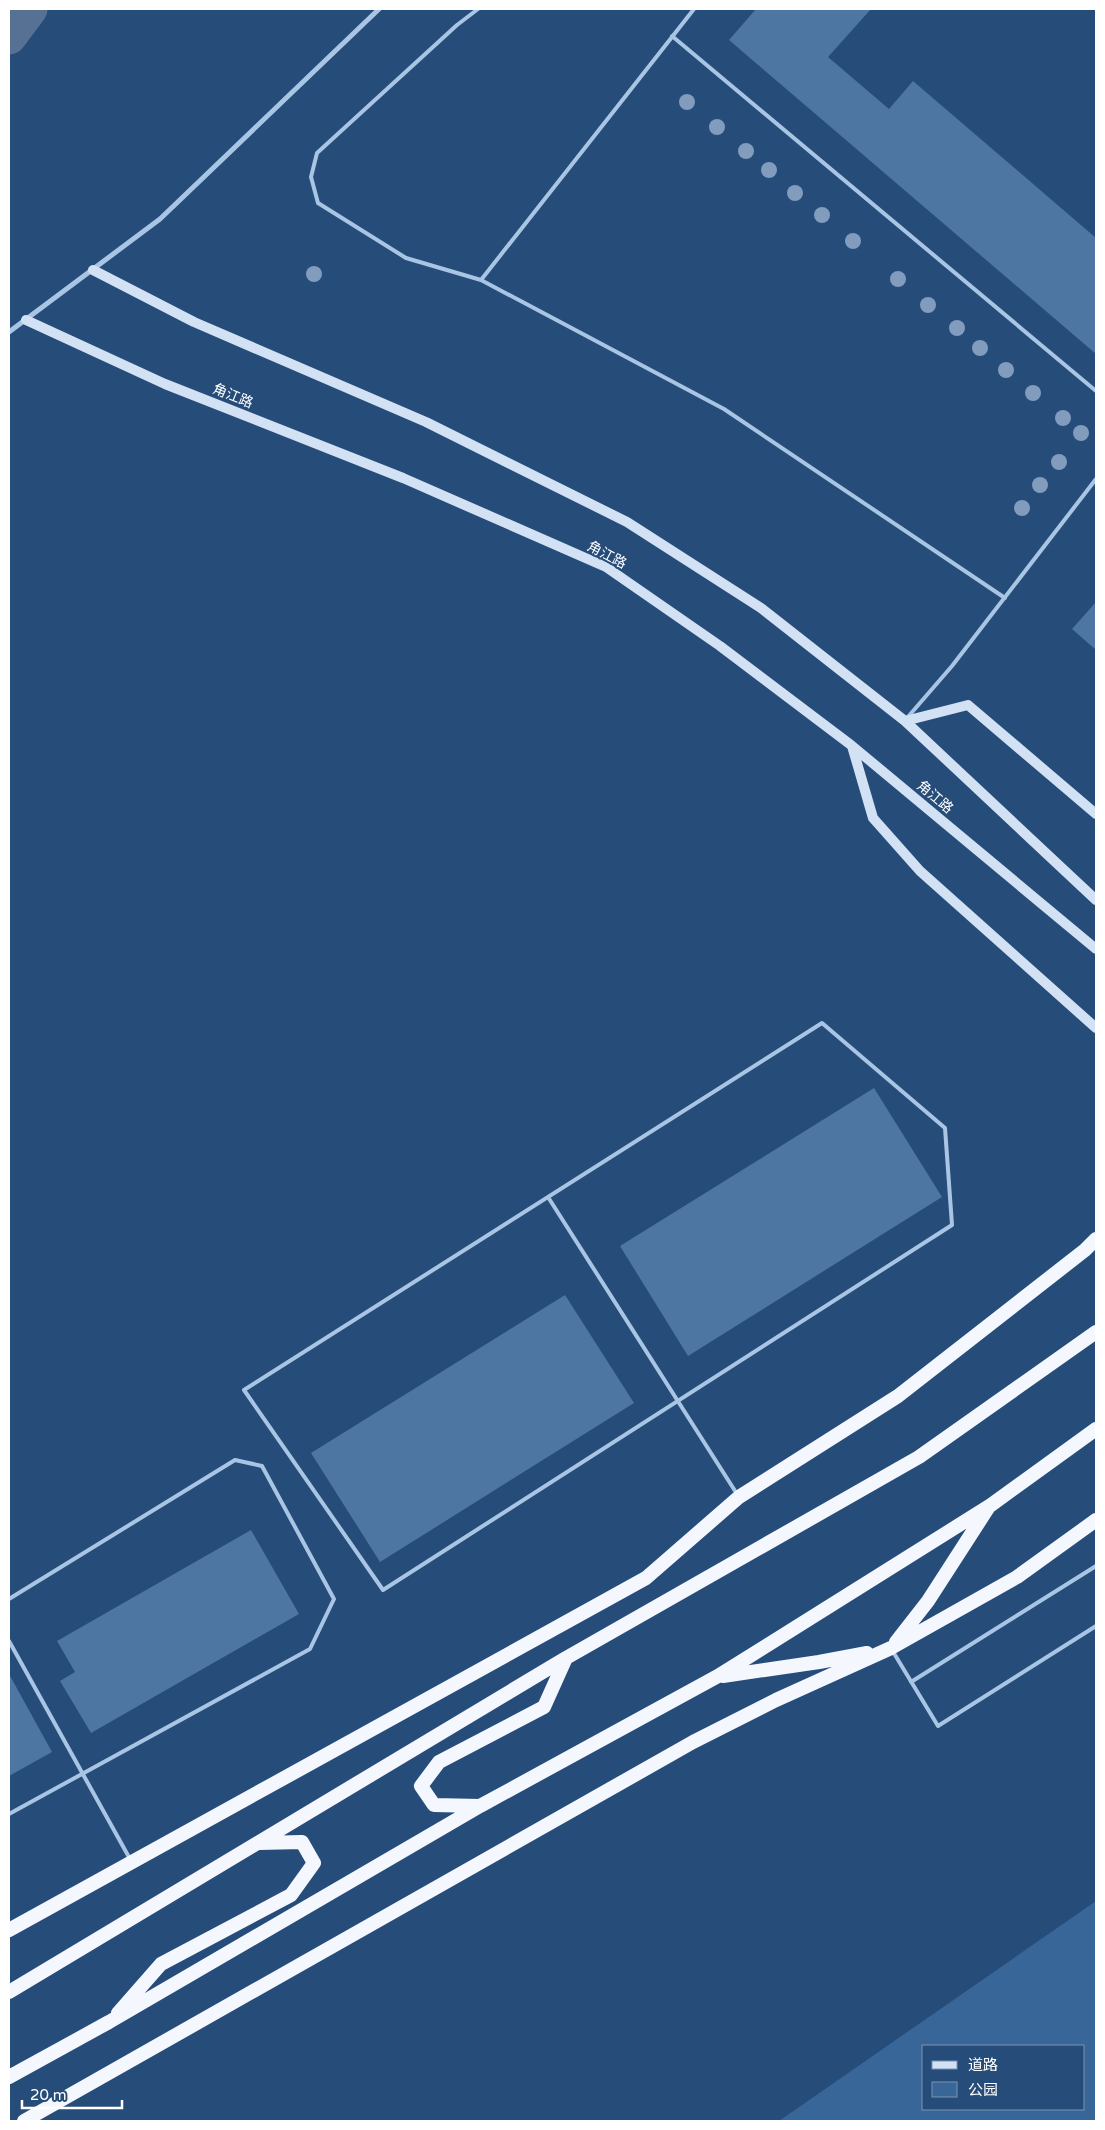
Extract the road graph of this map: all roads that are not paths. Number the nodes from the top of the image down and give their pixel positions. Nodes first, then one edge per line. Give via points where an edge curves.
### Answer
1 (380, 9) edge
2 (478, 9) edge
3 (694, 9) edge
4 (672, 36) junction
5 (93, 270) junction
6 (481, 280) junction
7 (26, 320) junction
8 (9, 332) edge
9 (1096, 391) edge
10 (1096, 479) edge
11 (1005, 598) junction
12 (905, 721) junction
13 (851, 745) junction
14 (1096, 814) edge
15 (1096, 900) edge
16 (1096, 949) edge
17 (1096, 1028) edge
18 (548, 1197) junction
19 (1096, 1239) edge
20 (1096, 1332) edge
21 (678, 1401) junction
22 (1096, 1429) edge
23 (738, 1497) junction
24 (990, 1505) junction
25 (1096, 1520) edge
26 (1096, 1566) edge
27 (9, 1599) edge
28 (1096, 1626) edge
29 (9, 1641) edge
30 (891, 1648) junction
31 (566, 1658) junction
32 (718, 1676) junction
33 (911, 1682) junction
34 (82, 1773) junction
35 (480, 1806) junction
36 (9, 1814) edge
37 (257, 1843) junction
38 (132, 1862) junction
39 (9, 1930) edge
40 (9, 1992) edge
41 (109, 2022) junction
42 (9, 2077) edge
43 (24, 2121) edge

1 - 5 street via 160,219
2 - 6 lane via 317,152 311,176 318,203 406,258
3 - 4 lane
4 - 6 lane
4 - 9 lane
5 - 7 street
5 - 12 main road via 194,322 426,422 627,522 761,608
6 - 11 lane via 724,409
7 - 8 street
7 - 13 main road, 角江路 via 166,384 403,478 606,567 720,646
10 - 11 lane
11 - 12 lane
12 - 14 main road via 968,705
12 - 15 main road
13 - 16 main road, 角江路
13 - 17 main road via 873,818 920,871
18 - 21 lane
18 - 21 lane via 822,1023 945,1128 952,1225
18 - 21 lane via 244,1390 383,1590
19 - 23 highway via 898,1396
20 - 31 highway via 919,1457
21 - 23 lane
22 - 24 highway
23 - 38 highway via 646,1578
24 - 30 highway via 928,1601
24 - 32 highway
25 - 30 highway via 1017,1577
26 - 33 lane
27 - 34 lane via 235,1460 262,1466 334,1599 310,1649
28 - 33 lane via 938,1726
29 - 34 lane
30 - 32 highway
30 - 33 lane
30 - 43 highway via 693,1742
31 - 35 highway via 544,1707 439,1762 421,1786 434,1805
31 - 37 highway
32 - 35 highway
34 - 36 lane
34 - 38 lane
35 - 41 highway
37 - 40 highway
37 - 41 highway via 302,1842 314,1863 292,1895 161,1964
38 - 39 highway
41 - 42 highway

